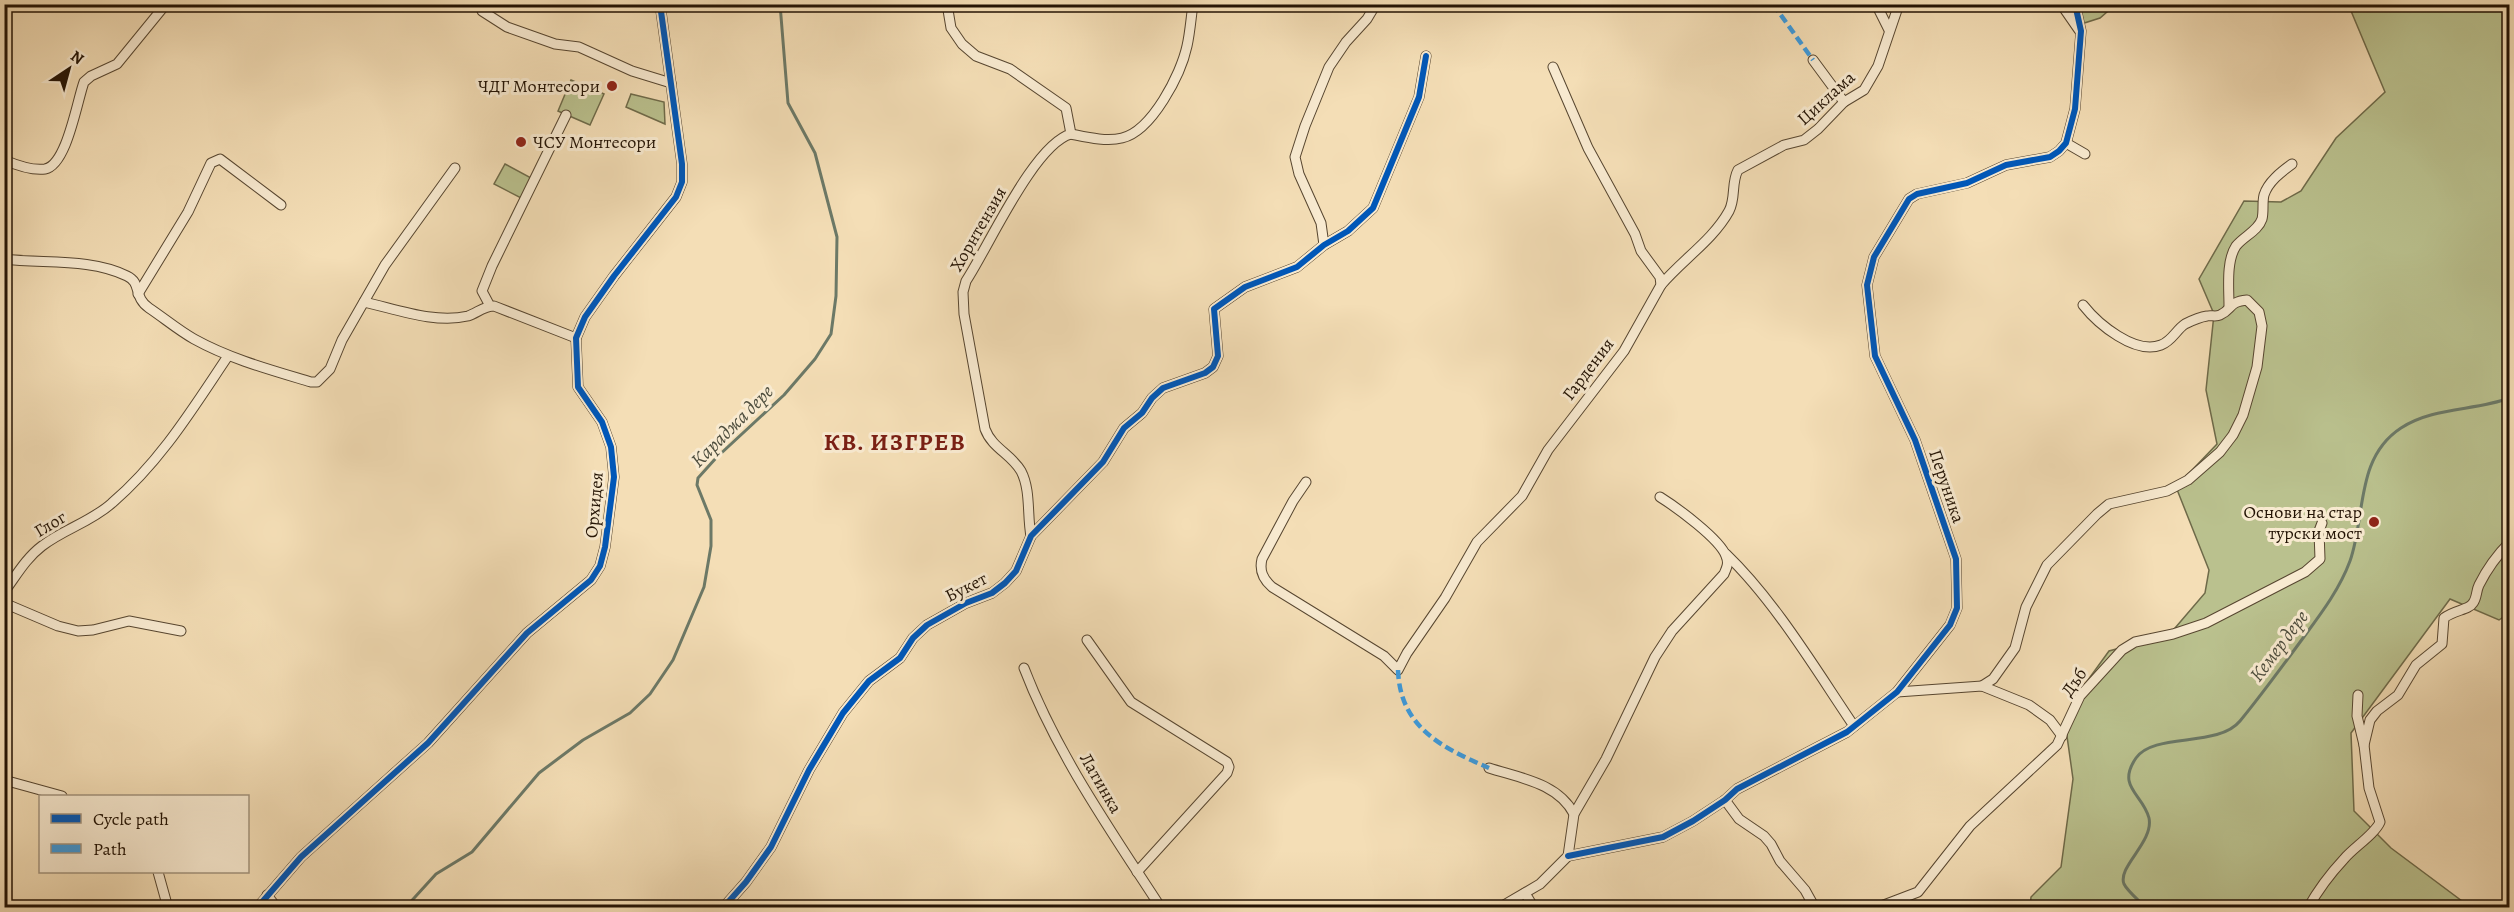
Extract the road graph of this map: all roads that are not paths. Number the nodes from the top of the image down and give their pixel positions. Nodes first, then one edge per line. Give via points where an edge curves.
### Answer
1 (166, 4) edge
2 (660, 4) edge
3 (947, 4) edge
4 (1193, 4) edge
5 (1376, 4) edge
6 (1876, 4) edge
7 (1899, 4) edge
8 (2061, 4) edge
9 (2075, 4) edge
10 (482, 11) dead end
11 (1889, 30) junction
12 (2081, 31) junction
13 (1426, 56) dead end
14 (1813, 60) dead end
15 (1553, 67) dead end
16 (671, 83) junction
17 (1844, 102) junction
18 (566, 115) dead end
19 (1071, 134) junction
20 (2066, 143) junction
21 (2085, 154) dead end
22 (4, 160) edge
23 (2292, 164) dead end
24 (455, 168) dead end
25 (281, 205) dead end
26 (1728, 212) joint
27 (1324, 245) junction
28 (4, 259) edge
29 (1661, 285) junction
30 (138, 294) junction
31 (364, 302) junction
32 (2083, 305) dead end
33 (490, 306) junction
34 (2229, 306) junction
35 (576, 338) junction
36 (228, 356) junction
37 (1306, 482) dead end
38 (1660, 497) dead end
39 (2322, 523) dead end
40 (1031, 536) junction
41 (2510, 542) edge
42 (1726, 554) junction
43 (4, 592) edge
44 (4, 603) edge
45 (181, 631) dead end
46 (1087, 640) dead end
47 (1024, 668) dead end
48 (1982, 686) junction
49 (1898, 692) junction
50 (2358, 694) dead end
51 (1854, 726) junction
52 (2062, 736) junction
53 (2364, 745) junction
54 (1489, 768) dead end
55 (4, 780) edge
56 (58, 795) edge
57 (1725, 800) junction
58 (1574, 814) junction
59 (1568, 856) junction
60 (1137, 872) junction
61 (158, 873) edge
62 (1525, 893) junction
63 (267, 895) junction
64 (168, 908) edge
65 (257, 908) edge
66 (277, 908) edge
67 (723, 908) edge
68 (1161, 908) edge
69 (1499, 908) edge
70 (1534, 908) edge
71 (1815, 908) edge
72 (1876, 908) edge
73 (2308, 908) edge

1 - 22 street via 117,64 84,82 65,147 54,164 46,169
2 - 16 street, Орхидея
3 - 19 street via 951,28 962,44 976,56 1010,69 1066,108
4 - 19 street via 1180,67 1153,116 1122,138
5 - 27 street via 1329,67 1295,157 1321,223
6 - 11 street
7 - 11 street, Циклама
8 - 12 street
9 - 12 street
10 - 16 street via 507,27 555,44 579,46 632,71
11 - 17 street, Циклама via 1871,79 1864,90
12 - 20 street via 2075,109
13 - 27 street via 1419,97 1373,208 1348,231
14 - 17 street
15 - 29 street via 1596,165
16 - 35 street, Орхидея via 682,182 676,197 585,317
17 - 26 street, Циклама via 1804,140 1784,145 1738,170 1734,177 1735,197
18 - 33 street via 482,291
19 - 40 street, Хорнтензия via 1061,137 1044,154 1015,196 963,292 985,429 1022,473
20 - 21 street
20 - 49 street, Перуника via 2049,157 2006,165 1967,183 1917,194 1905,205 1874,257 1867,285 1875,356 1915,440 1956,559 1957,608 1950,625
23 - 34 street via 2269,185 2263,196 2261,220 2235,247
24 - 31 street via 385,265
25 - 30 street via 220,159 211,163 188,212
26 - 29 street, Гардения
27 - 40 street, Букет via 1297,267 1245,287 1214,309 1218,356 1213,367 1163,388 1152,398 1124,428 1102,462
28 - 30 street via 93,266 133,279
29 - 37 street, Гардения via 1624,351 1548,450 1522,496 1477,542 1398,670 1384,656 1272,587 1262,574 1262,559
30 - 36 street via 142,303 193,339
31 - 33 street via 432,317 467,316
31 - 36 street via 330,369 317,382
32 - 34 street via 2096,322 2114,334 2138,345 2158,347 2169,342 2184,325 2205,316 2218,316
33 - 35 street
34 - 48 street via 2247,300 2259,312 2262,326 2257,368 2243,416 2233,435 2188,480 2167,491 2109,504 2097,514 2047,565 2026,607 2015,648 1993,679
35 - 63 street, Орхидея via 578,387 602,422 611,447 614,477 600,566 574,596 527,633 428,743 301,857
36 - 43 street, Глог via 176,435 143,473 95,518 43,545
38 - 42 street via 1700,526
39 - 52 street, Дъб via 2320,559 2305,572 2206,623 2135,642 2122,650 2080,696
40 - 67 street, Букет via 1016,571 1005,583 927,625 900,657 868,681 852,700 809,770 771,847
41 - 53 street via 2486,572 2473,604 2444,618 2442,644 2416,665 2398,695 2370,720
42 - 51 street via 1795,639
42 - 58 street via 1728,565 1724,574 1672,631 1655,657 1606,759
44 - 45 street via 78,631 129,621
46 - 60 street via 1131,702 1227,762 1229,767
47 - 60 street, Латинка via 1077,776
48 - 49 street
48 - 52 street via 2029,705 2050,720
49 - 51 street, Перуника
50 - 53 street via 2357,716
51 - 57 street, Перуника via 1737,789
52 - 72 street, Дъб via 2048,756 1975,820 1918,892
53 - 73 street via 2369,788 2380,822 2322,884
54 - 58 street via 1543,785 1560,795
55 - 56 street
57 - 59 street, Перуника via 1663,837
57 - 71 street via 1739,819 1771,844
58 - 59 street
59 - 62 street
60 - 68 street, Латинка
61 - 64 street
62 - 69 street
62 - 70 street
63 - 65 street, Орхидея
63 - 66 street

